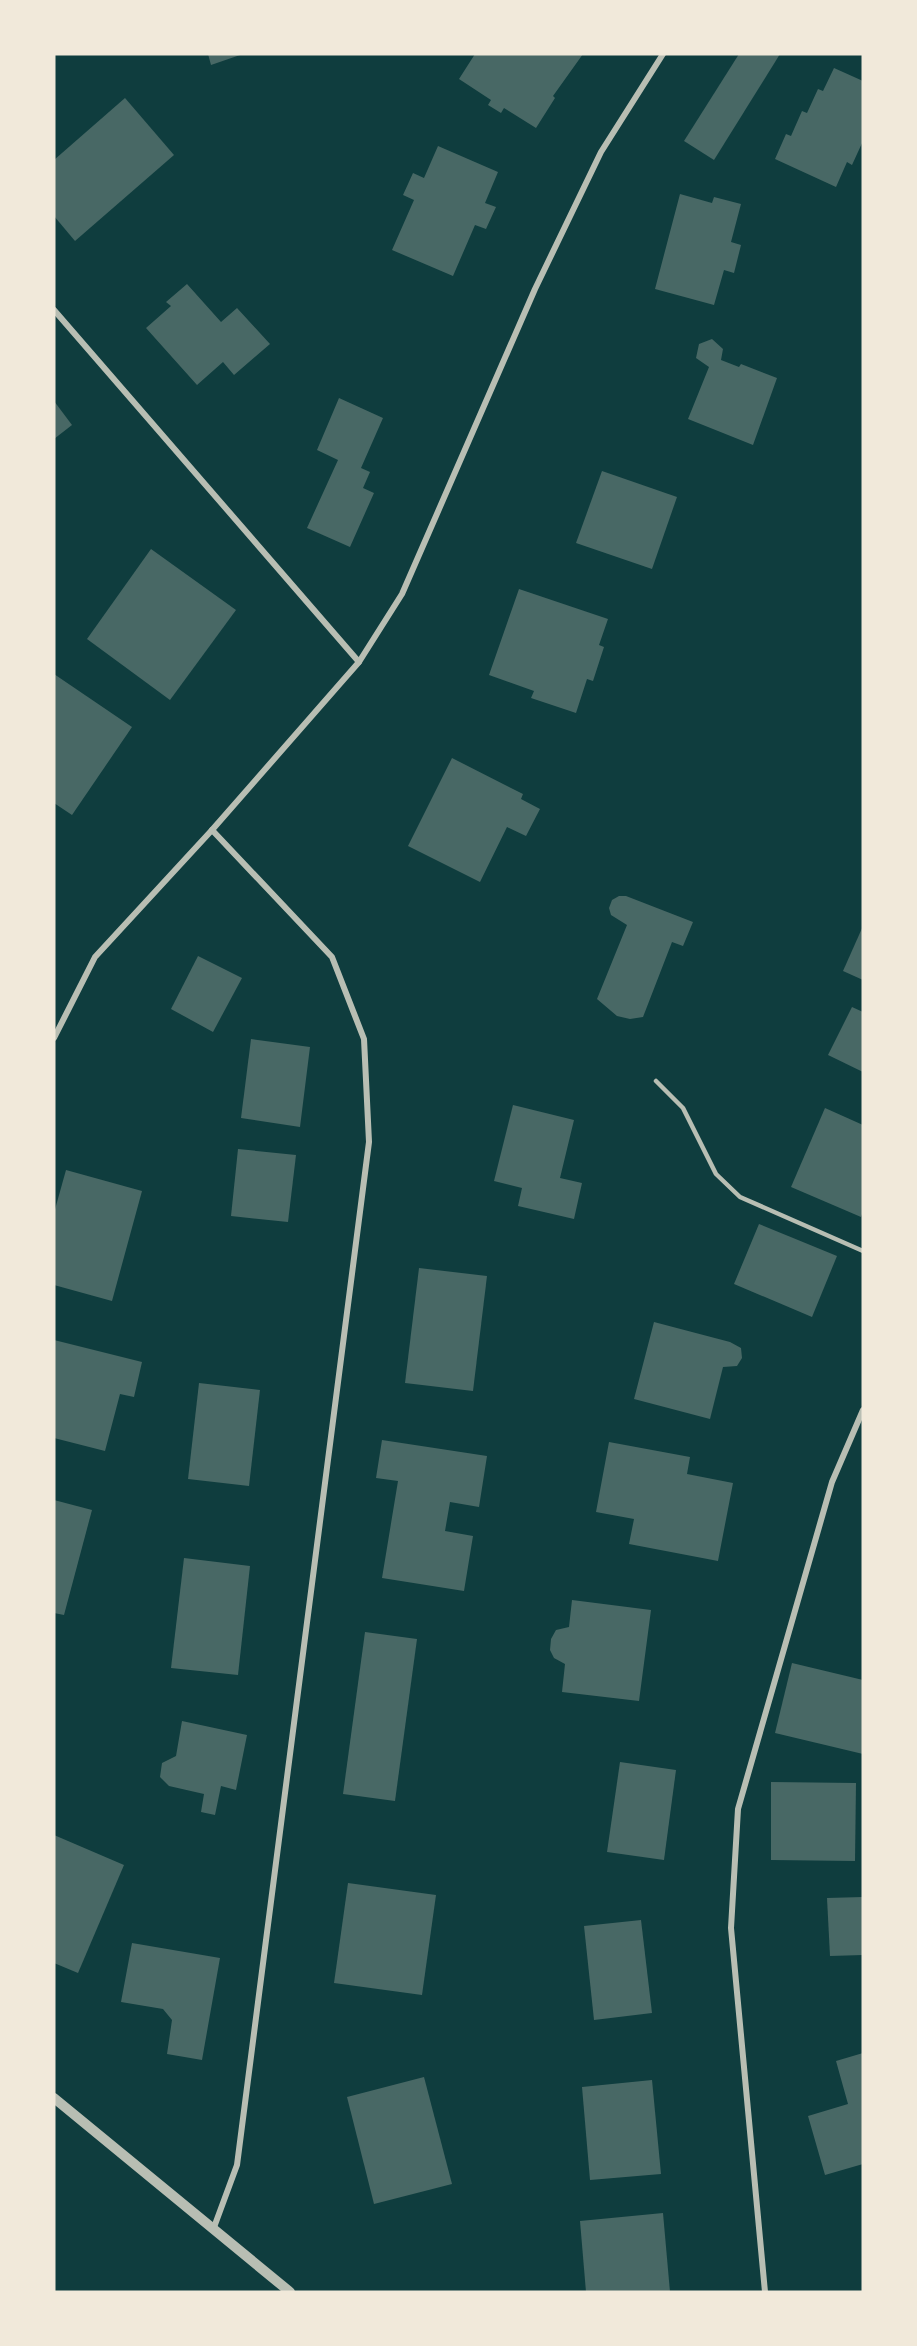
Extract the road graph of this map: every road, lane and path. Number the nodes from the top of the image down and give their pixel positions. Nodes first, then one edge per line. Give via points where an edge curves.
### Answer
1 (663, 54) edge
2 (54, 310) edge
3 (359, 662) junction
4 (212, 830) junction
5 (54, 1038) edge
6 (656, 1081) dead end
7 (863, 1251) edge
8 (863, 1410) edge
9 (54, 2098) edge
10 (213, 2231) junction
11 (290, 2292) edge
12 (765, 2292) edge

1 - 3 street via 601,152 535,289 402,594
2 - 3 street
3 - 4 street
4 - 5 street via 95,957
4 - 10 street via 332,957 364,1039 369,1142 237,2165
6 - 7 lane via 683,1108 716,1174 740,1197
8 - 12 street via 832,1482 738,1809 731,1928
9 - 10 street
10 - 11 street

